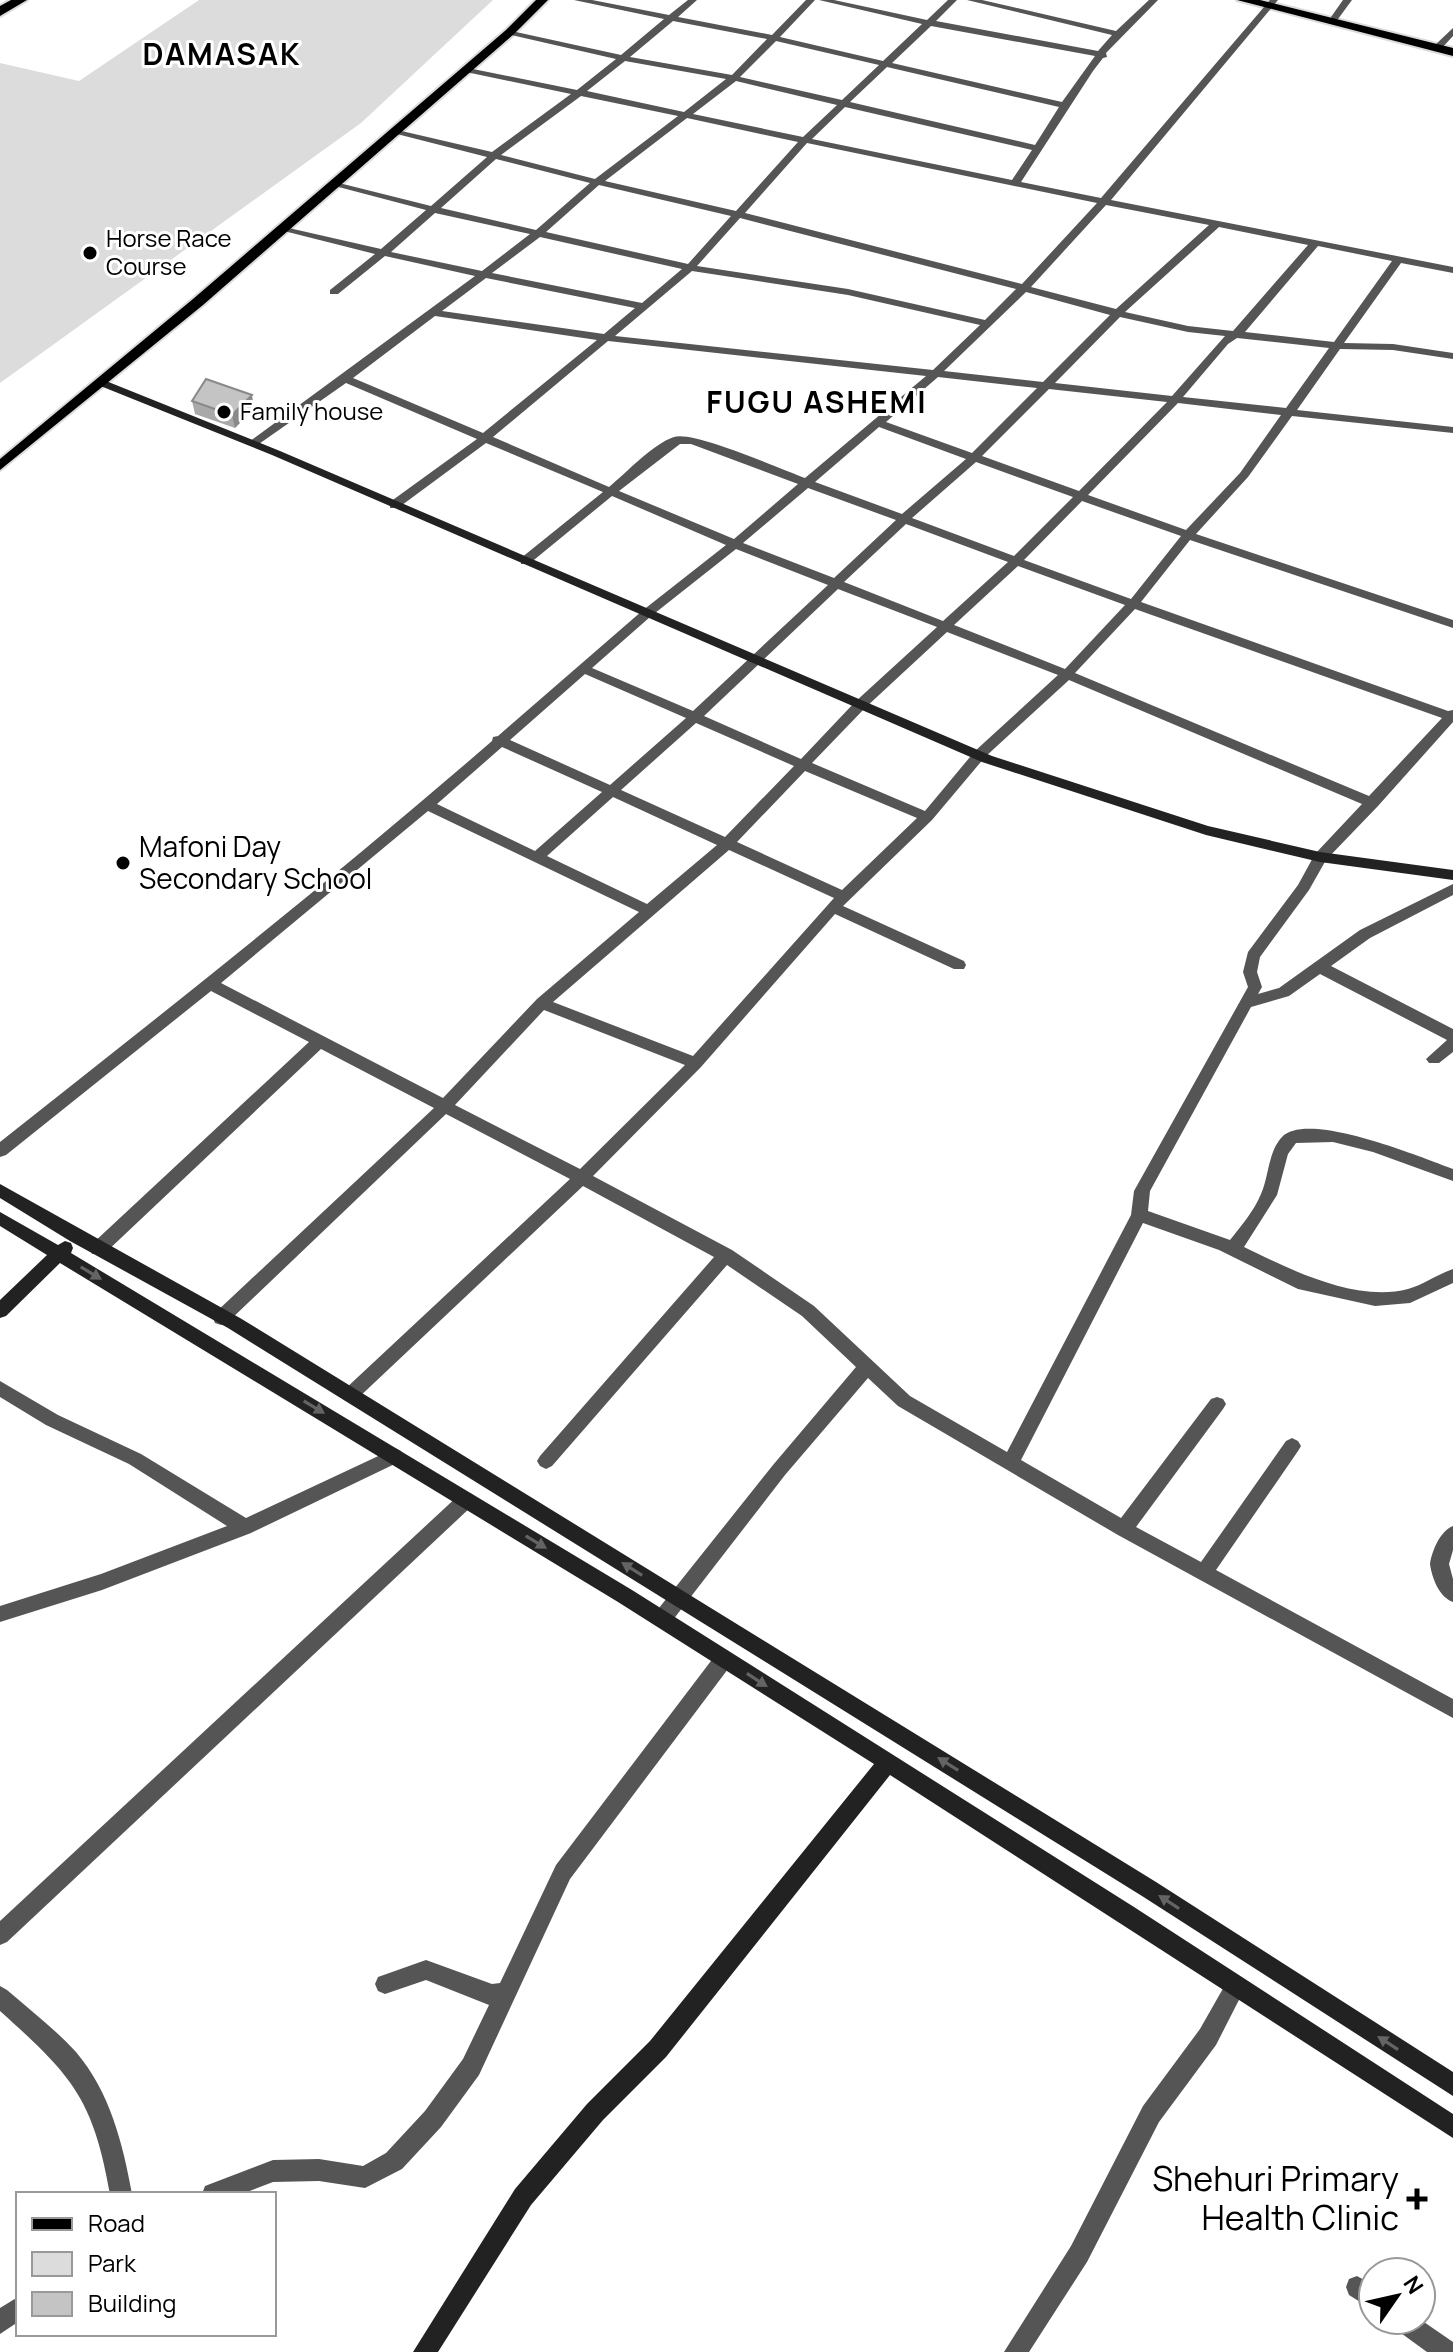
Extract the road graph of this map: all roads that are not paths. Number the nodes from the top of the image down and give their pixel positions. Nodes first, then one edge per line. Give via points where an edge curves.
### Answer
1 (6, 0) edge
2 (20, 0) edge
3 (530, 0) edge
4 (542, 0) edge
5 (578, 0) edge
6 (693, 0) edge
7 (811, 0) edge
8 (823, 0) edge
9 (953, 0) edge
10 (971, 0) edge
11 (1154, 0) edge
12 (1244, 0) edge
13 (1348, 0) edge
14 (1272, 3) edge
15 (0, 4) edge
16 (0, 12) edge
17 (1335, 17) junction
18 (670, 20) junction
19 (929, 23) junction
20 (1453, 31) edge
21 (510, 32) junction
22 (1118, 34) junction
23 (774, 38) junction
24 (1446, 47) edge
25 (1104, 55) junction
26 (623, 58) junction
27 (885, 64) junction
28 (466, 69) junction
29 (734, 78) junction
30 (576, 94) junction
31 (844, 105) junction
32 (1066, 106) junction
33 (684, 115) junction
34 (396, 131) junction
35 (805, 140) junction
36 (1038, 149) junction
37 (495, 155) junction
38 (597, 182) junction
39 (335, 183) junction
40 (1015, 184) junction
41 (1105, 200) junction
42 (432, 209) junction
43 (737, 214) junction
44 (1215, 225) junction
45 (284, 228) junction
46 (537, 234) junction
47 (1315, 243) junction
48 (383, 253) junction
49 (1398, 260) junction
50 (690, 268) junction
51 (1453, 270) edge
52 (486, 272) junction
53 (1024, 288) junction
54 (334, 292) dead end
55 (642, 306) junction
56 (434, 313) junction
57 (1117, 313) junction
58 (986, 323) junction
59 (1239, 332) junction
60 (608, 338) junction
61 (1338, 346) junction
62 (1453, 356) edge
63 (936, 373) junction
64 (345, 379) junction
65 (102, 383) junction
66 (1043, 387) junction
67 (1173, 402) junction
68 (1289, 412) junction
69 (876, 422) junction
70 (1453, 430) edge
71 (485, 438) junction
72 (252, 444) junction
73 (0, 452) edge
74 (975, 457) junction
75 (0, 466) edge
76 (808, 483) junction
77 (612, 492) junction
78 (1079, 496) junction
79 (394, 505) junction
80 (904, 519) junction
81 (1188, 535) junction
82 (735, 544) junction
83 (525, 561) junction
84 (1016, 561) junction
85 (837, 582) junction
86 (1133, 604) junction
87 (646, 614) junction
88 (1453, 624) edge
89 (944, 625) junction
90 (755, 660) junction
91 (583, 669) junction
92 (1067, 674) junction
93 (860, 705) junction
94 (1452, 715) edge
95 (696, 716) junction
96 (498, 740) junction
97 (980, 754) junction
98 (801, 766) junction
99 (608, 790) junction
100 (1373, 803) junction
101 (427, 805) junction
102 (927, 817) junction
103 (729, 842) junction
104 (1320, 857) junction
105 (536, 858) junction
106 (1453, 875) edge
107 (1453, 889) edge
108 (839, 902) junction
109 (647, 910) junction
110 (959, 965) dead end
111 (1318, 966) junction
112 (210, 984) junction
113 (542, 1003) junction
114 (1244, 1004) junction
115 (1453, 1036) edge
116 (319, 1042) junction
117 (1453, 1043) edge
118 (1434, 1059) dead end
119 (696, 1063) junction
120 (443, 1108) junction
121 (0, 1151) edge
122 (1453, 1175) edge
123 (582, 1177) junction
124 (0, 1190) edge
125 (1139, 1215) junction
126 (0, 1218) edge
127 (76, 1236) junction
128 (98, 1249) junction
129 (1233, 1249) junction
130 (58, 1254) junction
131 (726, 1255) junction
132 (1453, 1276) edge
133 (0, 1311) edge
134 (221, 1318) junction
135 (867, 1366) junction
136 (0, 1388) edge
137 (350, 1395) junction
138 (1217, 1404) dead end
139 (1292, 1446) dead end
140 (395, 1456) junction
141 (546, 1461) dead end
142 (1011, 1462) junction
143 (466, 1500) junction
144 (245, 1527) junction
145 (1124, 1529) junction
146 (1453, 1534) edge
147 (1204, 1573) junction
148 (1453, 1594) edge
149 (680, 1598) junction
150 (5, 1606) edge
151 (662, 1619) junction
152 (724, 1659) junction
153 (1453, 1709) edge
154 (887, 1763) junction
155 (0, 1935) edge
156 (385, 1984) dead end
157 (1236, 1985) junction
158 (506, 1992) junction
159 (0, 1997) edge
160 (1453, 2085) edge
161 (1453, 2127) edge
162 (121, 2192) edge
163 (218, 2192) edge
164 (16, 2310) edge
165 (0, 2322) edge
166 (1424, 2336) edge
167 (425, 2352) edge
168 (1016, 2352) edge
169 (1447, 2352) edge

1 - 15 highway
2 - 16 highway
3 - 73 main road via 164,319
4 - 21 main road
5 - 18 street
6 - 18 street
7 - 23 street
8 - 19 street
9 - 19 street
10 - 22 street
11 - 22 street
12 - 14 highway
13 - 17 street
14 - 17 highway
14 - 24 highway
14 - 41 street
17 - 24 highway
18 - 23 street
18 - 26 street
19 - 25 street
19 - 27 street
20 - 24 street
21 - 26 street
21 - 28 main road
22 - 25 street
23 - 27 street
23 - 29 street
25 - 32 street
26 - 29 street
26 - 30 street
27 - 31 street
27 - 32 street
28 - 30 street
28 - 34 main road
29 - 31 street
29 - 33 street
30 - 33 street
30 - 37 street
31 - 35 street
31 - 36 street
32 - 36 street
33 - 35 street
33 - 38 street
34 - 37 street
34 - 39 main road
35 - 40 street
35 - 43 street
36 - 40 street
37 - 38 street
37 - 42 street
38 - 43 street
38 - 46 street
39 - 42 street
39 - 45 main road
40 - 41 street
41 - 44 street
41 - 53 street
42 - 46 street
42 - 48 street
43 - 50 street
43 - 53 street
44 - 47 street
44 - 57 street
45 - 48 street
45 - 65 main road
46 - 50 street
46 - 52 street
47 - 49 street
47 - 59 street
48 - 52 street
48 - 54 street
49 - 51 street
49 - 61 street
50 - 55 street
50 - 58 street via 848,292
52 - 55 street
52 - 56 street
53 - 57 street
53 - 58 street
55 - 60 street
56 - 60 street
56 - 64 street
57 - 59 street via 1188,329
57 - 66 street
58 - 63 street
59 - 61 street
59 - 67 street via 1224,342
60 - 63 street
60 - 71 street
61 - 62 street
61 - 68 street
63 - 66 street
63 - 69 street
64 - 71 street
64 - 72 street
65 - 72 main road
65 - 75 main road
66 - 67 street
66 - 74 street
67 - 68 street
67 - 78 street
68 - 70 street
68 - 81 street via 1244,475
69 - 74 street
69 - 76 street
71 - 77 street
71 - 79 street
72 - 79 main road
74 - 78 street
74 - 80 street
76 - 77 street via 678,440
76 - 80 street
76 - 82 street
77 - 82 street
77 - 83 street
78 - 81 street
78 - 84 street
79 - 83 main road
80 - 84 street
80 - 85 street
81 - 86 street
81 - 88 street
82 - 85 street
82 - 87 street
83 - 87 main road
84 - 86 street
84 - 89 street
85 - 89 street
85 - 90 street
86 - 92 street
86 - 94 street
87 - 90 main road
87 - 91 street
89 - 92 street
89 - 93 street
90 - 93 main road
90 - 95 street
91 - 95 street
91 - 96 street
92 - 97 street
92 - 100 street
93 - 97 main road
93 - 98 street
94 - 100 street
95 - 98 street
95 - 99 street
96 - 99 street
96 - 101 street
97 - 102 street
97 - 104 main road via 1206,830
98 - 102 street
98 - 103 street
99 - 103 street
99 - 105 street
100 - 104 street
101 - 105 street
101 - 112 street
102 - 108 street
103 - 108 street
103 - 109 street
104 - 106 main road
104 - 114 street via 1253,956 1250,972 1255,987
105 - 109 street
107 - 111 street via 1365,934
108 - 110 street
108 - 119 street
109 - 113 street
111 - 114 street via 1284,992
111 - 115 street
112 - 116 street
112 - 121 street
113 - 119 street
113 - 120 street
114 - 125 street via 1142,1191
116 - 120 street
116 - 128 street
117 - 118 street
119 - 123 street
120 - 123 street
120 - 134 street
122 - 129 street via 1333,1136 1293,1137 1283,1149 1269,1195
123 - 131 street
123 - 137 street
124 - 127 main road
125 - 129 street
125 - 142 street
126 - 130 main road
127 - 128 main road
127 - 130 main road
128 - 134 main road
129 - 132 street via 1304,1284 1375,1299 1410,1296
130 - 133 main road
130 -> 140 main road
131 - 135 street via 808,1311
131 - 141 street
134 - 137 main road
135 - 142 street via 904,1401
135 - 149 street
136 - 144 street via 52,1420 135,1459
149 -> 137 main road
138 - 145 street
139 - 147 street
140 - 143 main road
140 - 144 street
142 - 145 street
143 -> 151 main road
143 - 155 street
144 - 150 street via 102,1582
145 - 147 street
146 - 148 street via 1439,1560 1439,1576
147 - 153 street
149 - 151 street
160 -> 149 main road
151 - 152 main road
152 -> 154 main road
152 - 158 street via 563,1872
154 - 157 main road
154 - 167 main road via 658,2049 595,2112 523,2197
156 - 158 street via 426,1970 492,1995
157 - 161 main road
157 - 168 street via 1208,2037 1151,2114 1079,2254
158 - 163 street via 471,2067 394,2161 365,2177 273,2171
159 - 162 street via 70,2062 103,2118
164 - 165 street
166 - 169 street

